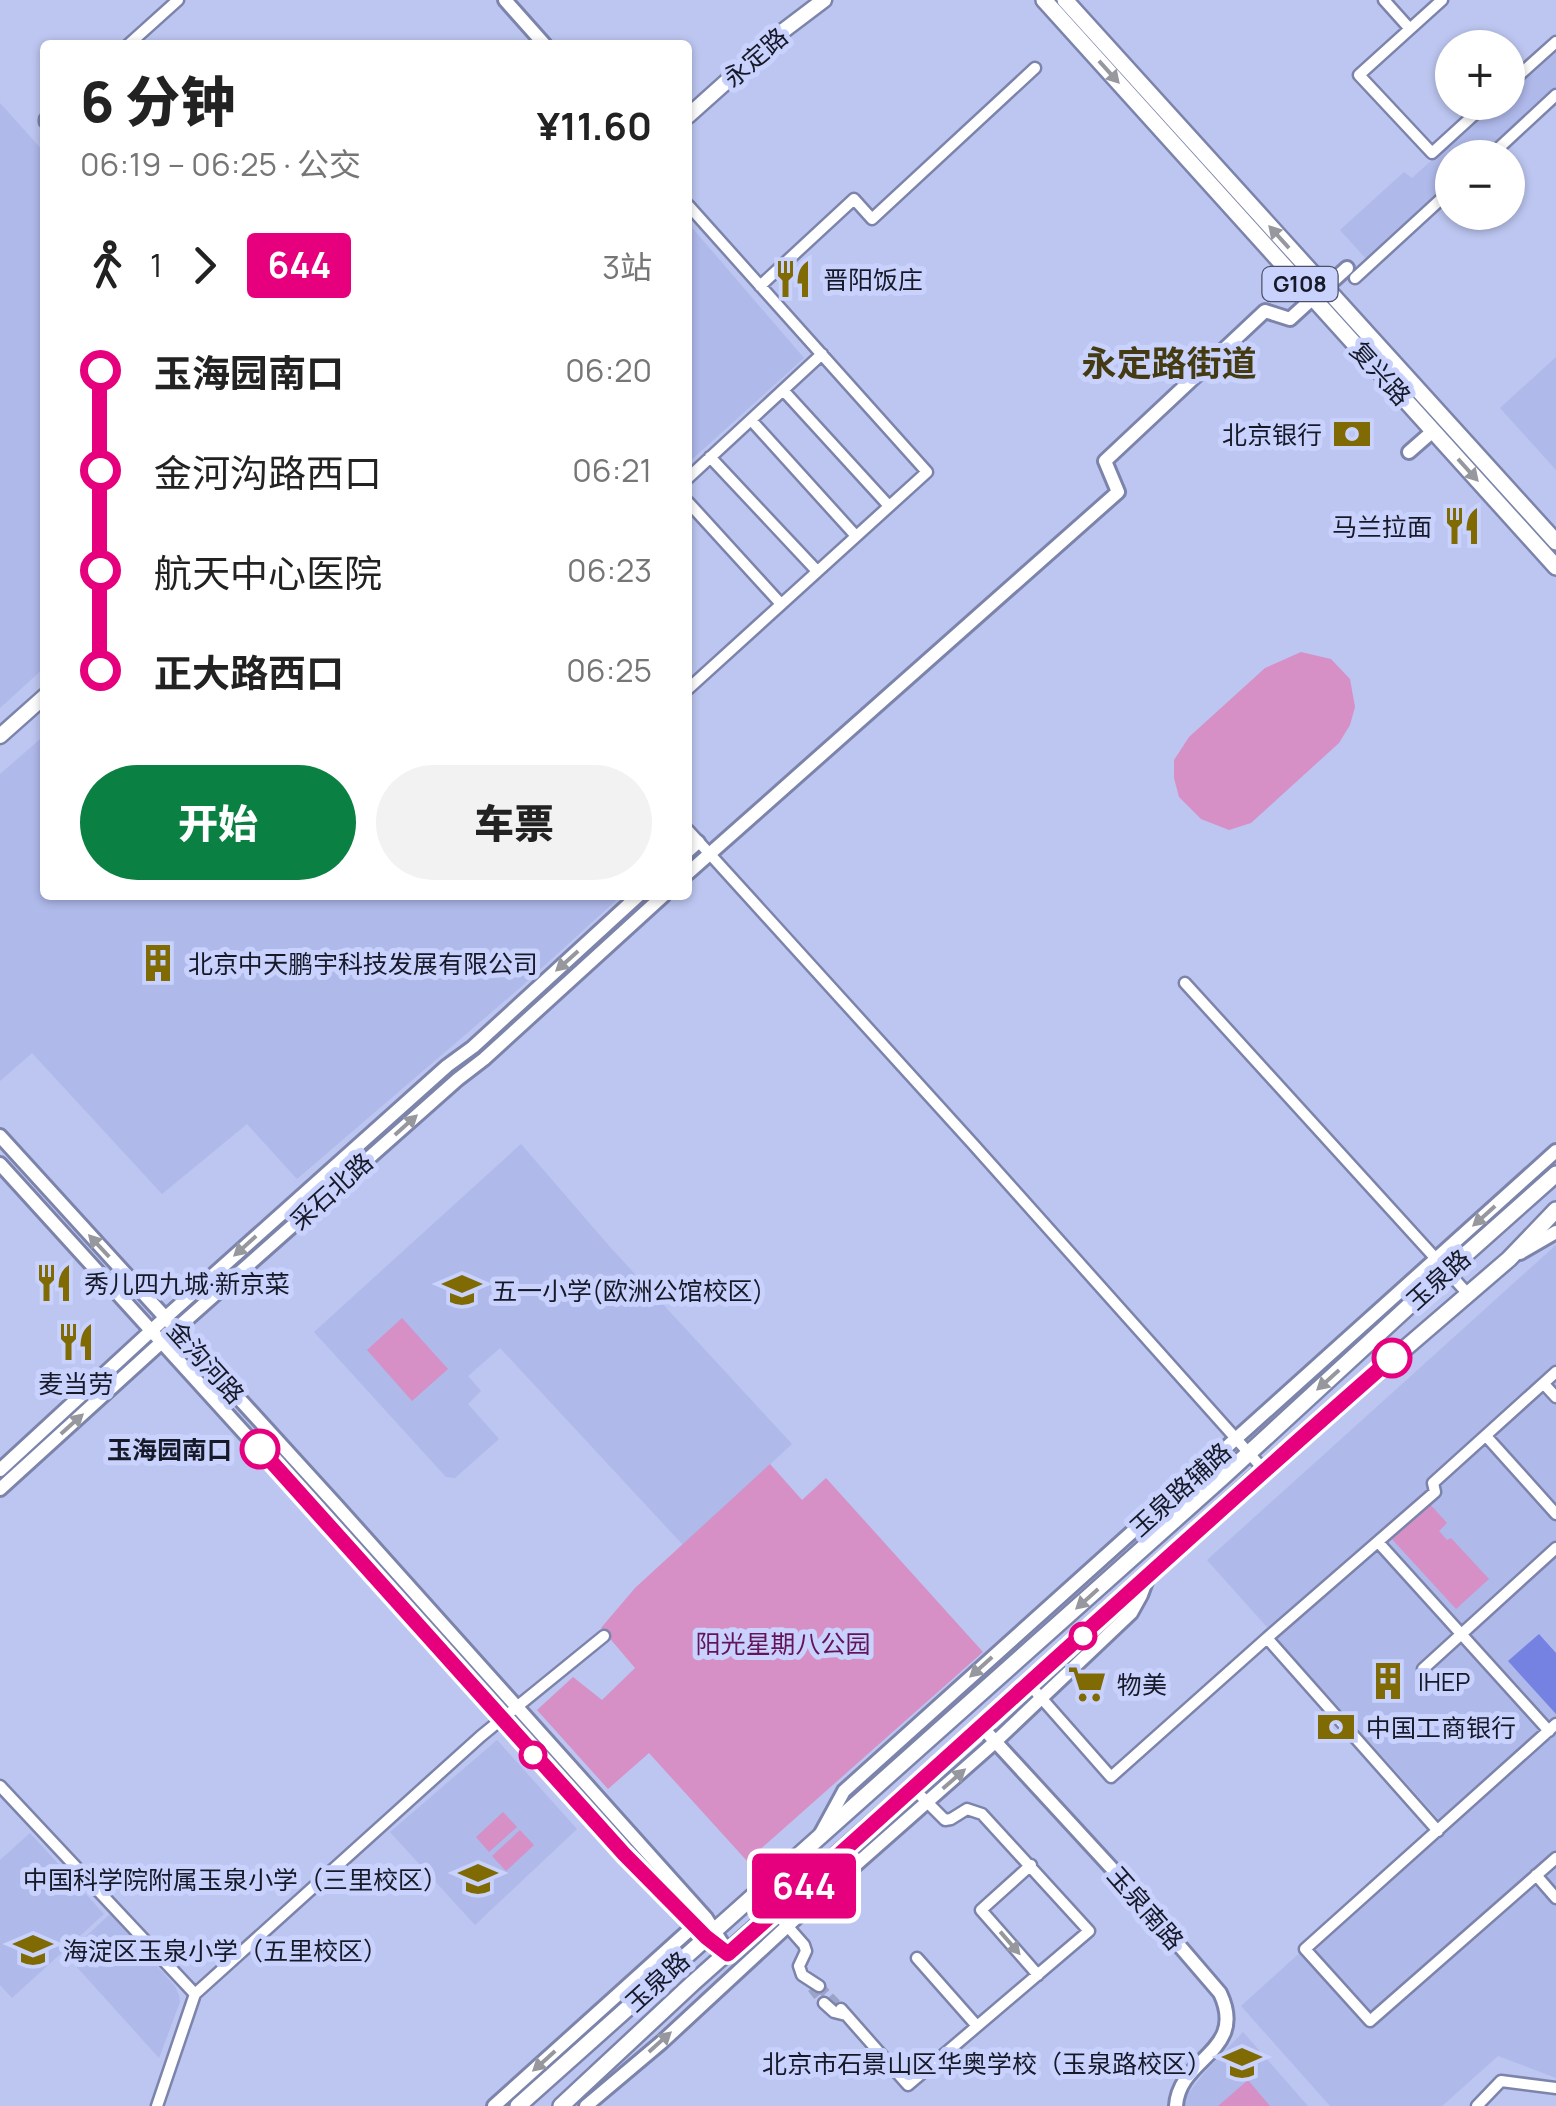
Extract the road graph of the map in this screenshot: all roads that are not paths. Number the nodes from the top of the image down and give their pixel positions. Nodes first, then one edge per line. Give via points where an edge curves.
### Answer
1 (178, 0) edge
2 (505, 0) edge
3 (824, 0) edge
4 (1044, 0) edge
5 (1065, 0) edge
6 (1384, 0) edge
7 (1442, 0) edge
8 (1410, 29) junction
9 (134, 40) edge
10 (541, 40) edge
11 (1556, 42) edge
12 (1035, 68) dead end
13 (1525, 70) edge
14 (1556, 95) edge
15 (692, 112) edge
16 (1469, 120) edge
17 (1507, 140) edge
18 (1435, 204) edge
19 (692, 210) edge
20 (1351, 273) joint
21 (760, 286) junction
22 (1319, 293) junction
23 (822, 354) junction
24 (782, 390) junction
25 (750, 420) junction
26 (1433, 430) junction
27 (1409, 452) dead end
28 (710, 457) junction
29 (692, 474) edge
30 (692, 506) edge
31 (889, 506) junction
32 (856, 536) junction
33 (1556, 542) edge
34 (1556, 567) edge
35 (817, 571) junction
36 (781, 604) junction
37 (692, 685) edge
38 (40, 700) edge
39 (0, 736) edge
40 (692, 846) edge
41 (709, 854) junction
42 (692, 869) edge
43 (633, 900) edge
44 (659, 900) edge
45 (1186, 983) dead end
46 (0, 1136) edge
47 (1556, 1151) edge
48 (0, 1164) edge
49 (1556, 1174) edge
50 (1556, 1210) edge
51 (1556, 1232) edge
52 (1509, 1258) junction
53 (1442, 1264) junction
54 (1468, 1294) junction
55 (165, 1318) junction
56 (176, 1329) junction
57 (151, 1332) junction
58 (161, 1343) junction
59 (1556, 1372) edge
60 (1544, 1384) junction
61 (1556, 1397) edge
62 (1486, 1436) junction
63 (1236, 1439) junction
64 (1248, 1454) junction
65 (0, 1470) edge
66 (1264, 1470) junction
67 (1224, 1476) junction
68 (0, 1489) edge
69 (1239, 1492) junction
70 (1556, 1514) edge
71 (1378, 1542) junction
72 (1556, 1548) edge
73 (1147, 1578) junction
74 (1462, 1634) junction
75 (604, 1636) dead end
76 (1267, 1638) junction
77 (1423, 1669) dead end
78 (1029, 1684) junction
79 (1042, 1699) junction
80 (517, 1706) junction
81 (503, 1718) junction
82 (980, 1726) junction
83 (1552, 1728) edge
84 (996, 1742) junction
85 (0, 1786) edge
86 (913, 1788) junction
87 (926, 1803) junction
88 (1438, 1831) junction
89 (818, 1839) junction
90 (1556, 1858) edge
91 (1031, 1865) junction
92 (1536, 1875) junction
93 (1556, 1898) edge
94 (740, 1908) junction
95 (775, 1912) junction
96 (787, 1926) junction
97 (705, 1931) junction
98 (746, 1938) junction
99 (728, 1954) junction
100 (917, 1958) dead end
101 (666, 1974) junction
102 (1038, 1975) junction
103 (813, 1984) tunnel mouth
104 (195, 1994) junction
105 (676, 1999) junction
106 (824, 2003) tunnel mouth
107 (977, 2026) junction
108 (1556, 2088) edge
109 (564, 2104) edge
110 (157, 2106) edge
111 (494, 2106) edge
112 (518, 2106) edge
113 (586, 2106) edge
114 (1176, 2106) edge
115 (1476, 2106) edge

1 - 9 street
2 - 10 street
3 - 15 main road, 永定路
4 -> 22 main road, 复兴路 / G108
22 -> 5 main road, 复兴路 / G108
6 - 8 street
7 - 8 street
8 - 16 street via 1359,75 1432,154
11 - 13 street
12 - 21 street via 872,218 854,199
14 - 17 street
18 - 20 street
19 - 21 street
20 - 22 street
21 - 23 street
22 - 26 main road, 复兴路 / G108
22 - 33 main road, 复兴路 / G108
22 - 41 street via 1290,320 1264,311 1105,461 1118,492
23 - 24 street
23 - 31 street via 927,472
24 - 25 street
24 - 31 street
25 - 28 street
25 - 32 street
26 - 27 street
26 -> 34 main road, 复兴路 / G108
28 - 29 street
28 - 35 street
30 - 36 street
31 - 32 street
32 - 35 street
35 - 36 street
36 - 37 street
38 - 39 main road
40 - 41 street
41 - 42 street
41 - 63 street
43 -> 55 street, 采石北路
56 -> 44 street, 采石北路
45 - 53 street
55 -> 46 street, 金沟河路
47 -> 53 street, 玉泉路辅路
48 - 57 street, 金沟河路
49 - 53 main road, 玉泉路
50 - 52 main road, 玉泉路
51 - 52 street
52 - 54 main road, 玉泉路
53 - 54 street
53 - 63 street, 玉泉路辅路
53 -> 64 main road, 玉泉路
54 - 66 main road, 玉泉路
55 - 56 street, 金沟河路
55 - 57 street, 采石北路
56 - 58 street, 采石北路
56 - 80 street, 金沟河路
57 - 58 street, 金沟河路
57 - 65 street, 采石北路
68 -> 58 street, 采石北路
58 - 81 street, 金沟河路
59 - 60 street
60 - 61 street
60 - 62 street
62 - 70 street
62 - 71 street
63 - 64 street
63 -> 89 street, 玉泉路辅路 via 844,1791
64 - 66 street
64 - 67 main road, 玉泉路
66 - 69 main road, 玉泉路
67 - 69 main road via 1238,1480
67 -> 89 main road, 玉泉路
69 - 73 main road, 玉泉路
71 - 74 street
71 - 76 street
72 - 74 street
73 - 78 main road, 玉泉路
73 - 79 street via 1131,1613
74 - 77 street
74 - 83 street
75 - 80 street
76 - 79 street via 1110,1777
76 - 88 street
78 - 79 street
78 - 82 main road, 玉泉路
79 - 84 street
80 - 81 street
80 - 97 street, 金沟河路
81 - 97 street, 金沟河路 via 624,1854
81 - 104 street
82 - 84 street, 玉泉南路
82 - 86 main road, 玉泉路
83 - 88 street
87 -> 84 street
84 - 114 street, 玉泉南路 via 1220,1993 1229,2012 1227,2028 1183,2082
85 - 104 street
86 - 87 street
86 - 95 main road, 玉泉路
87 - 91 street via 944,1820 976,1810
87 - 96 street
88 - 92 street via 1305,1949 1370,2021
89 - 94 main road, 玉泉路
90 - 92 street
91 -> 102 street via 981,1910
91 - 102 street via 1090,1930
92 - 93 street
94 - 97 main road, 玉泉路
94 - 98 main road via 735,1931
95 - 96 street
95 - 98 main road, 玉泉路
96 - 103 street via 804,1945 799,1966
113 -> 96 street
97 - 99 street, 金沟河路
97 - 101 main road, 玉泉路
97 -> 111 street
98 - 99 main road, 玉泉路
99 - 105 main road, 玉泉路
100 - 107 street
101 - 105 main road via 680,1980
101 - 112 main road, 玉泉路
102 - 107 street
104 - 110 street
105 - 109 main road, 玉泉路
106 - 107 street via 844,2012 908,2085
108 - 115 street via 1500,2081

